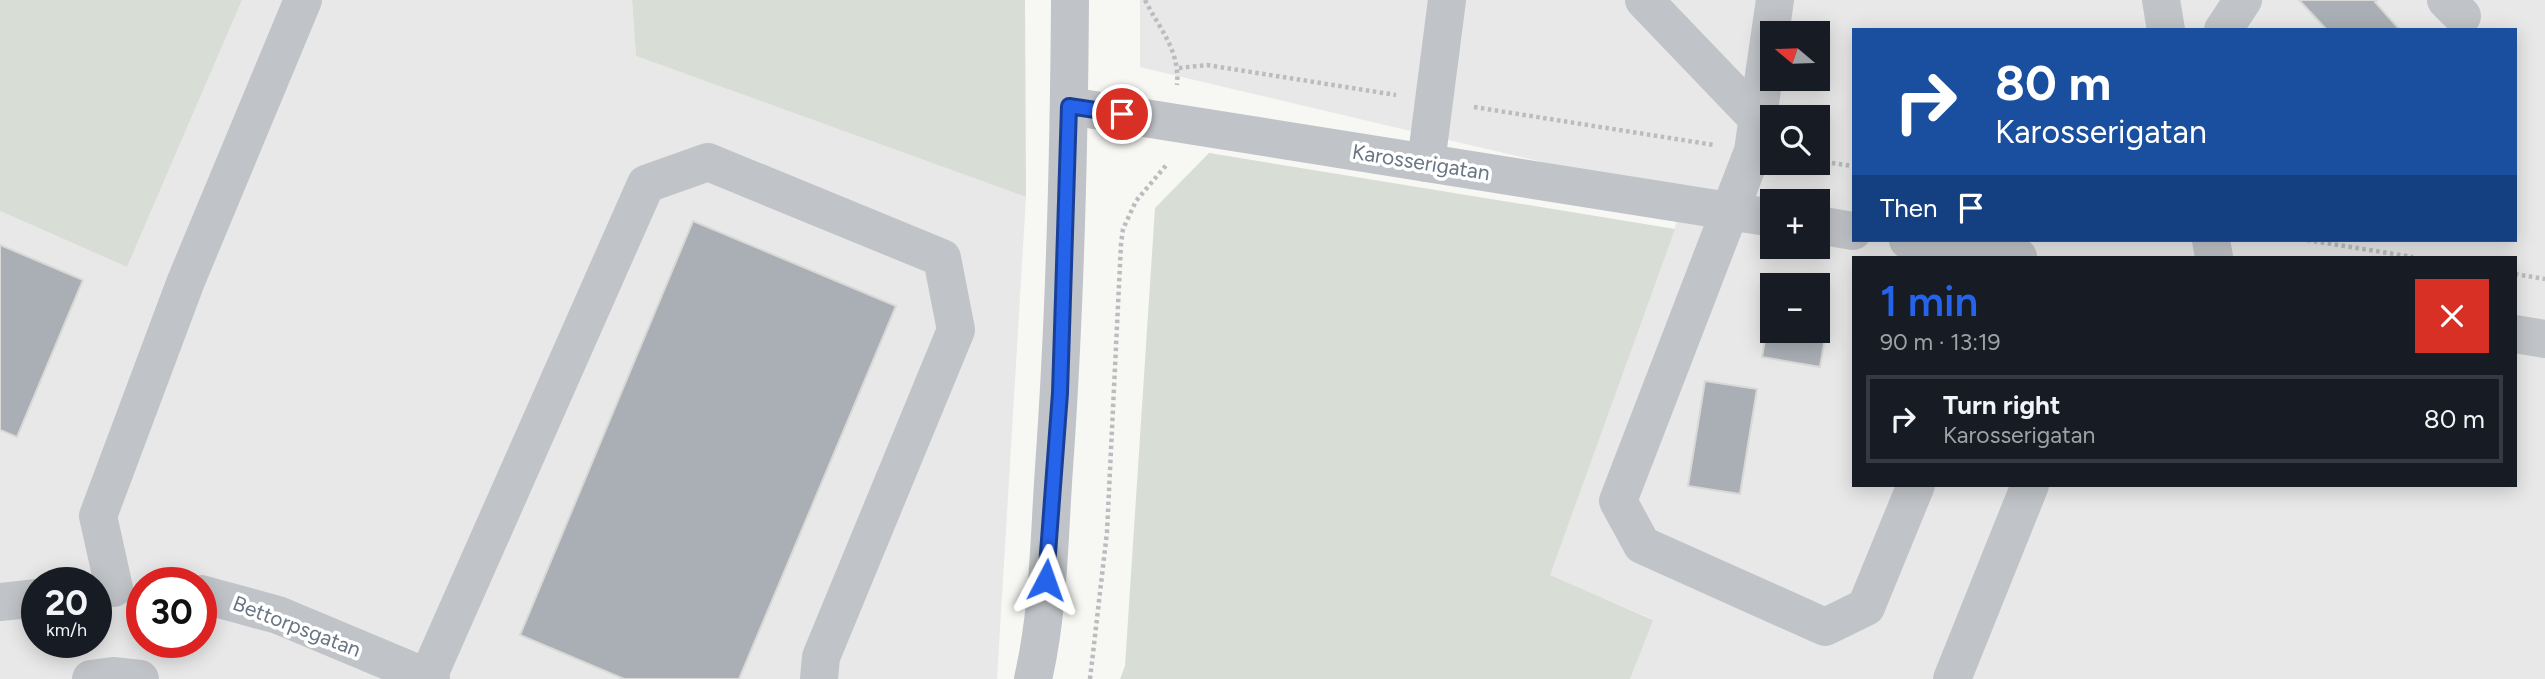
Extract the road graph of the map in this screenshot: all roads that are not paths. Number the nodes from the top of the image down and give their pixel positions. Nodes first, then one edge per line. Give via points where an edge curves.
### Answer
1 (303, 0) edge
2 (1070, 0) edge
3 (1447, 0) edge
4 (1644, 0) edge
5 (1775, 0) edge
6 (2161, 0) edge
7 (2243, 0) edge
8 (2166, 28) edge
9 (2224, 28) edge
10 (1069, 106) junction
11 (1758, 119) junction
12 (1426, 163) junction
13 (1729, 211) junction
14 (1760, 216) edge
15 (1830, 227) edge
16 (1852, 231) edge
17 (1920, 242) edge
18 (2007, 256) edge
19 (2517, 334) edge
20 (2545, 339) edge
21 (1915, 487) edge
22 (2029, 487) edge
23 (117, 589) edge
24 (217, 598) edge
25 (21, 599) edge
26 (0, 602) edge
27 (429, 678) edge
28 (91, 679) edge
29 (140, 679) edge
30 (819, 679) edge
31 (1033, 679) edge
32 (1952, 679) edge

1 - 23 street via 187,281 98,516
2 - 10 street
3 - 12 street
4 - 11 street
5 - 11 street
6 - 8 street
7 - 9 street
10 - 12 street, Karosserigatan
10 - 31 street via 1060,393 1045,607
11 - 13 street via 1753,151
12 - 13 street, Karosserigatan
13 - 14 street, Karosserigatan
13 - 21 street via 1618,500 1642,545 1825,627 1866,607
15 - 16 street
17 - 18 street
19 - 20 street
22 - 32 street
24 - 27 street, Bettorpsgatan via 278,615
25 - 26 street
27 - 30 street via 646,184 708,162 942,258 956,330 821,657
28 - 29 street

